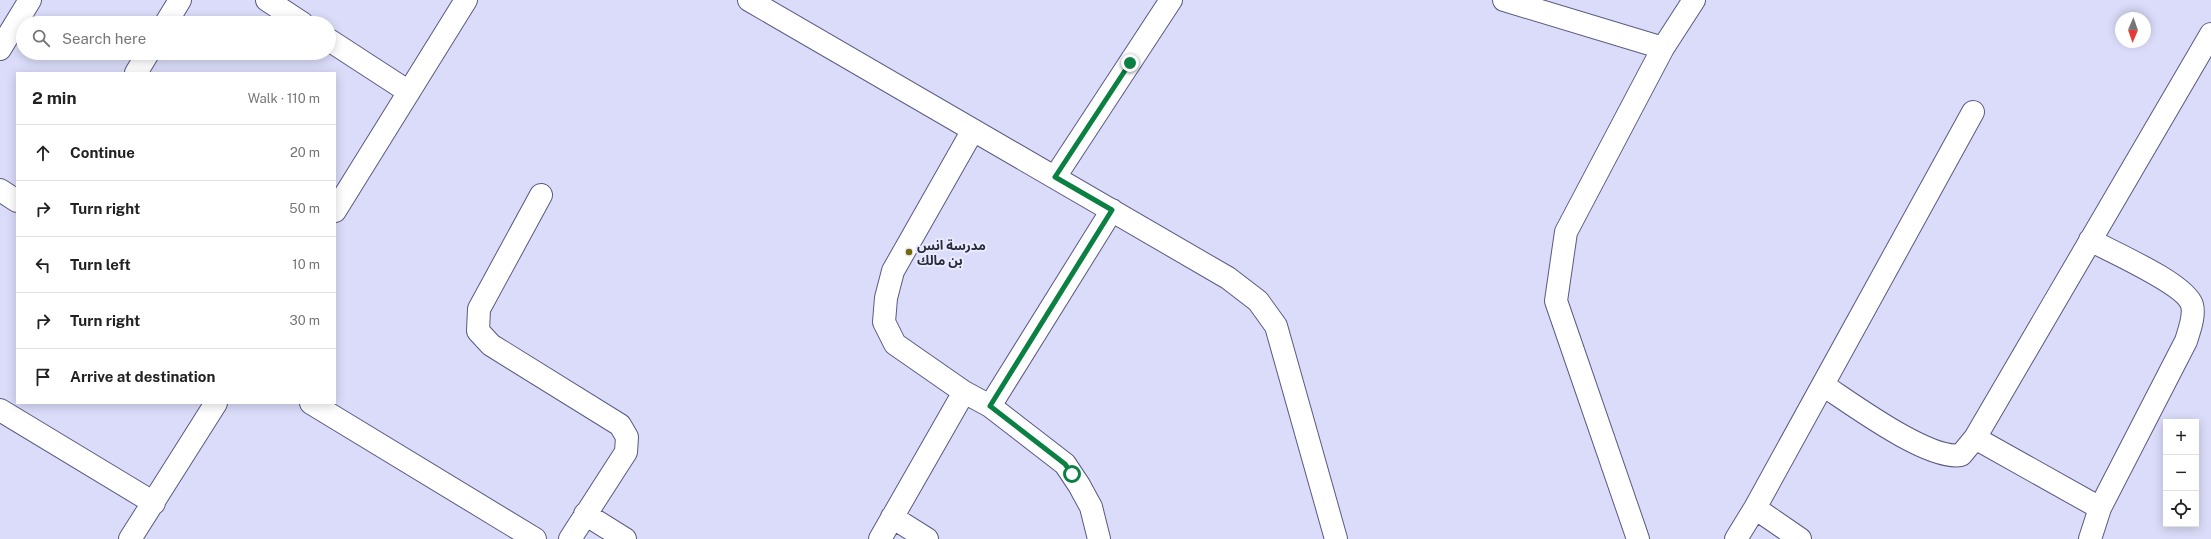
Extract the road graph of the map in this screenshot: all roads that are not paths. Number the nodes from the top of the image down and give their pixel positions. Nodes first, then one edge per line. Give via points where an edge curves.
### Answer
1 (30, 0) edge
2 (180, 0) edge
3 (267, 0) edge
4 (466, 0) edge
5 (749, 0) edge
6 (1171, 0) edge
7 (1504, 0) edge
8 (1694, 0) edge
9 (20, 16) edge
10 (170, 16) edge
11 (291, 16) edge
12 (16, 23) edge
13 (2211, 34) edge
14 (336, 45) edge
15 (1663, 48) junction
16 (0, 50) edge
17 (144, 60) edge
18 (137, 72) edge
19 (409, 92) junction
20 (1972, 112) dead end
21 (973, 130) junction
22 (1055, 177) junction
23 (0, 190) edge
24 (541, 195) dead end
25 (16, 200) edge
26 (336, 209) edge
27 (1112, 210) junction
28 (2090, 240) junction
29 (1823, 386) junction
30 (964, 392) junction
31 (215, 404) edge
32 (313, 404) edge
33 (990, 406) junction
34 (0, 410) edge
35 (1975, 438) junction
36 (154, 503) junction
37 (1755, 508) junction
38 (2100, 508) junction
39 (585, 514) junction
40 (892, 517) junction
41 (130, 539) edge
42 (535, 539) edge
43 (570, 539) edge
44 (625, 539) edge
45 (880, 539) edge
46 (927, 539) edge
47 (1099, 539) edge
48 (1336, 539) edge
49 (1638, 539) edge
50 (1736, 539) edge
51 (1800, 539) edge
52 (2090, 539) edge

1 - 9 street
2 - 10 street
3 - 11 street
4 - 19 street
5 - 21 street
6 - 22 street
7 - 15 street
8 - 15 street
12 - 16 street
13 - 28 street
14 - 19 street
15 - 49 street via 1566,232 1556,301
17 - 18 street
19 - 26 street
20 - 29 street
21 - 22 street
21 - 30 street via 893,270 886,298 884,322 895,344
22 - 27 street
23 - 25 street
24 - 39 street via 479,309 478,331 491,345 620,425 627,437 626,452
27 - 33 street
27 - 48 street via 1228,278 1258,301 1276,326
28 - 35 street
28 - 38 street via 2183,291 2192,306 2191,325 2186,342
29 - 35 street via 1915,443 1952,456 1961,455
29 - 37 street
30 - 33 street
30 - 40 street
31 - 36 street
32 - 42 street
33 - 47 street via 1065,464 1091,507
34 - 36 street
35 - 38 street
36 - 41 street
37 - 50 street
37 - 51 street
38 - 52 street
39 - 43 street
39 - 44 street
40 - 45 street
40 - 46 street

